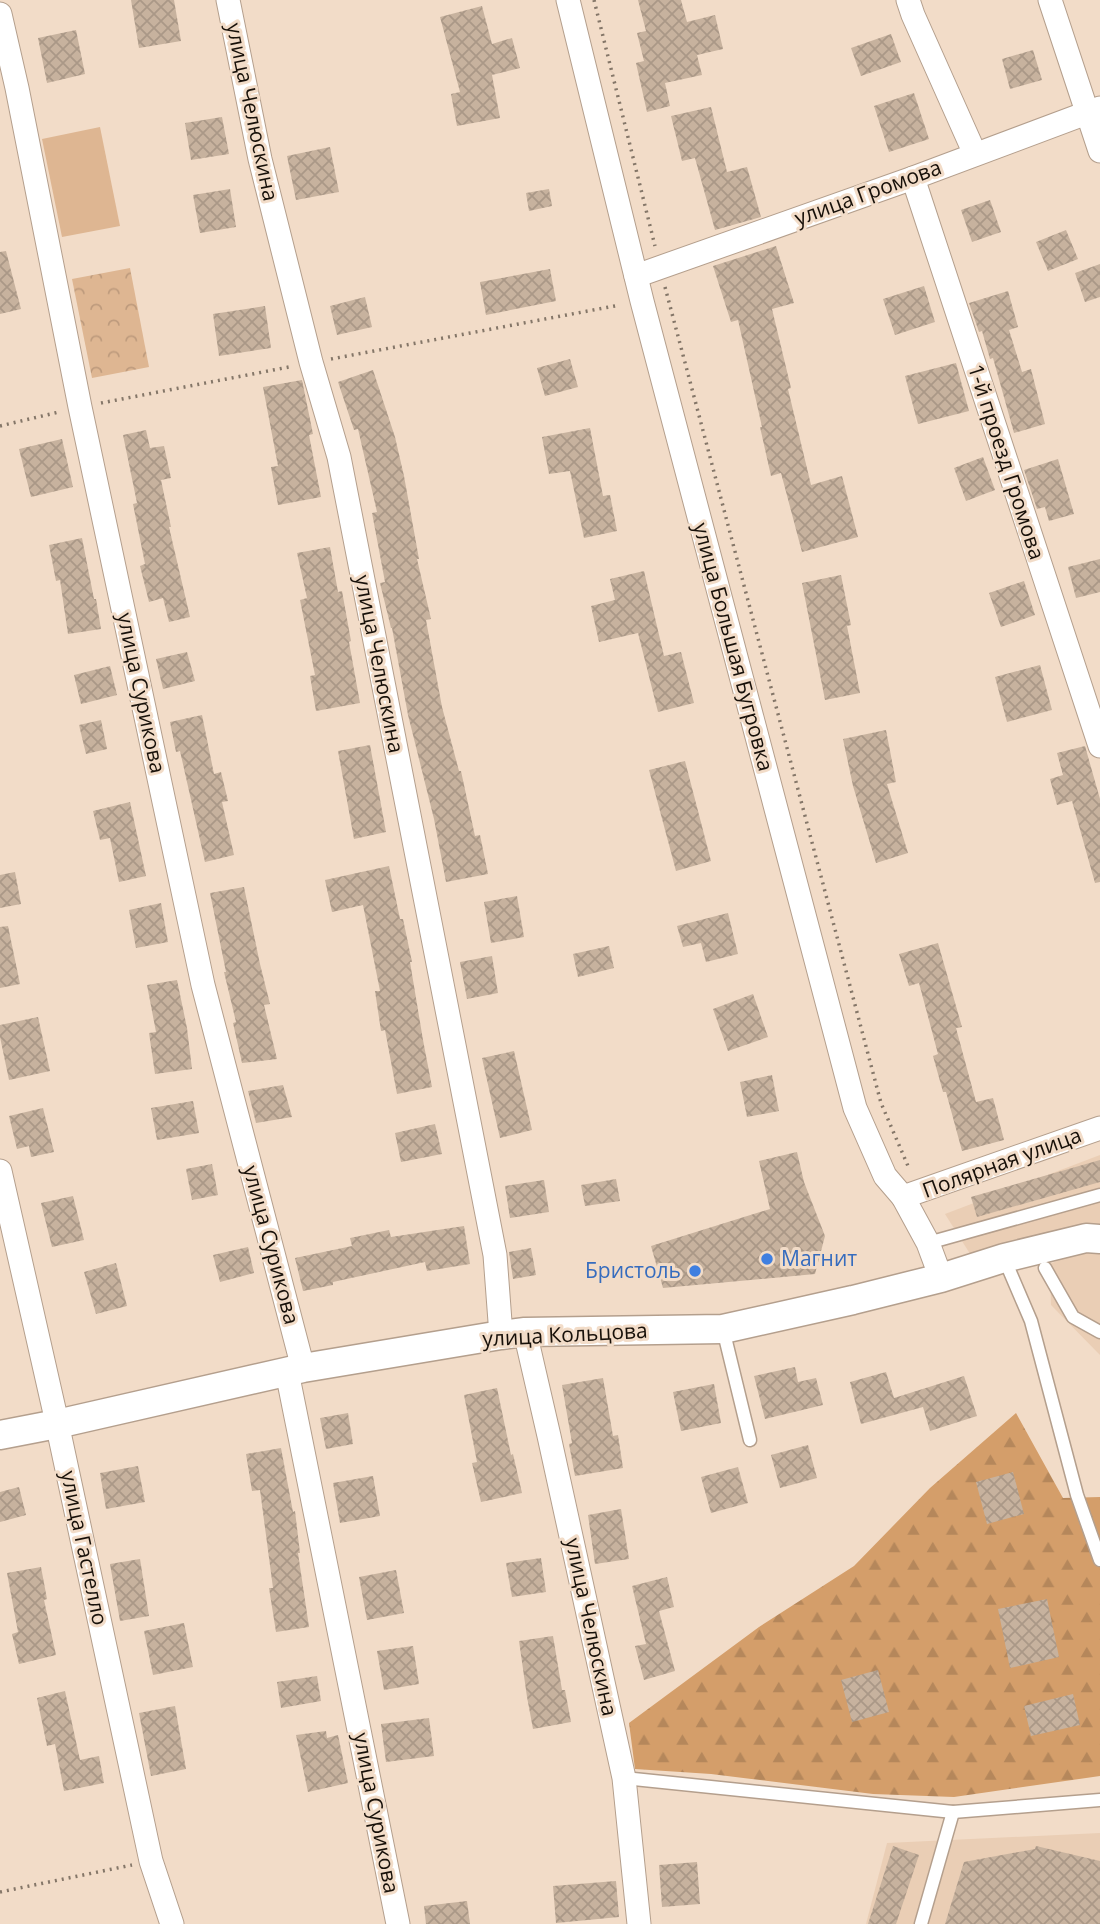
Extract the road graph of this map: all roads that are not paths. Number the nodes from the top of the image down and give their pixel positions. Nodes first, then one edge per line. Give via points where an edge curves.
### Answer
1 (228, 0) edge
2 (568, 0) edge
3 (908, 0) edge
4 (1049, 0) edge
5 (0, 14) edge
6 (1094, 110) edge
7 (1100, 150) edge
8 (975, 154) junction
9 (913, 178) junction
10 (636, 276) junction
11 (1100, 746) edge
12 (1100, 1128) edge
13 (0, 1171) edge
14 (914, 1194) junction
15 (1100, 1195) edge
16 (1093, 1238) edge
17 (928, 1243) junction
18 (1004, 1258) junction
19 (1045, 1268) dead end
20 (941, 1278) junction
21 (723, 1329) junction
22 (1100, 1332) edge
23 (513, 1334) junction
24 (295, 1370) junction
25 (57, 1424) junction
26 (0, 1435) edge
27 (750, 1440) dead end
28 (1100, 1560) edge
29 (624, 1778) junction
30 (1100, 1800) edge
31 (953, 1812) junction
32 (172, 1924) edge
33 (398, 1924) edge
34 (639, 1924) edge
35 (921, 1924) edge

1 - 23 street, улица Челюскина via 260,159 341,471
2 - 10 street, улица Большая Бугровка
3 - 8 street
4 - 6 street
5 - 24 street, улица Сурикова via 203,985
6 - 7 street
6 - 8 street, улица Громова
8 - 9 street, улица Громова
9 - 10 street, улица Громова
9 - 11 street, 1-й проезд Громова
10 - 14 street, улица Большая Бугровка via 855,1108 885,1176
12 - 14 street, Полярная улица
13 - 25 street, улица Гастелло
14 - 17 street, улица Большая Бугровка
15 - 17 lane
16 - 18 street, улица Кольцова
17 - 20 street, улица Большая Бугровка
18 - 20 street, улица Кольцова
18 - 28 lane via 1031,1321 1077,1495
19 - 22 lane via 1073,1317
20 - 21 street, улица Кольцова
21 - 23 street, улица Кольцова
21 - 27 lane
23 - 24 street, улица Кольцова
23 - 29 street, улица Челюскина via 550,1436
24 - 25 street, улица Кольцова
24 - 33 street, улица Сурикова
25 - 26 street, улица Кольцова
25 - 32 street, улица Гастелло via 151,1861
29 - 31 lane
29 - 34 street, улица Челюскина
30 - 31 lane
31 - 35 lane

